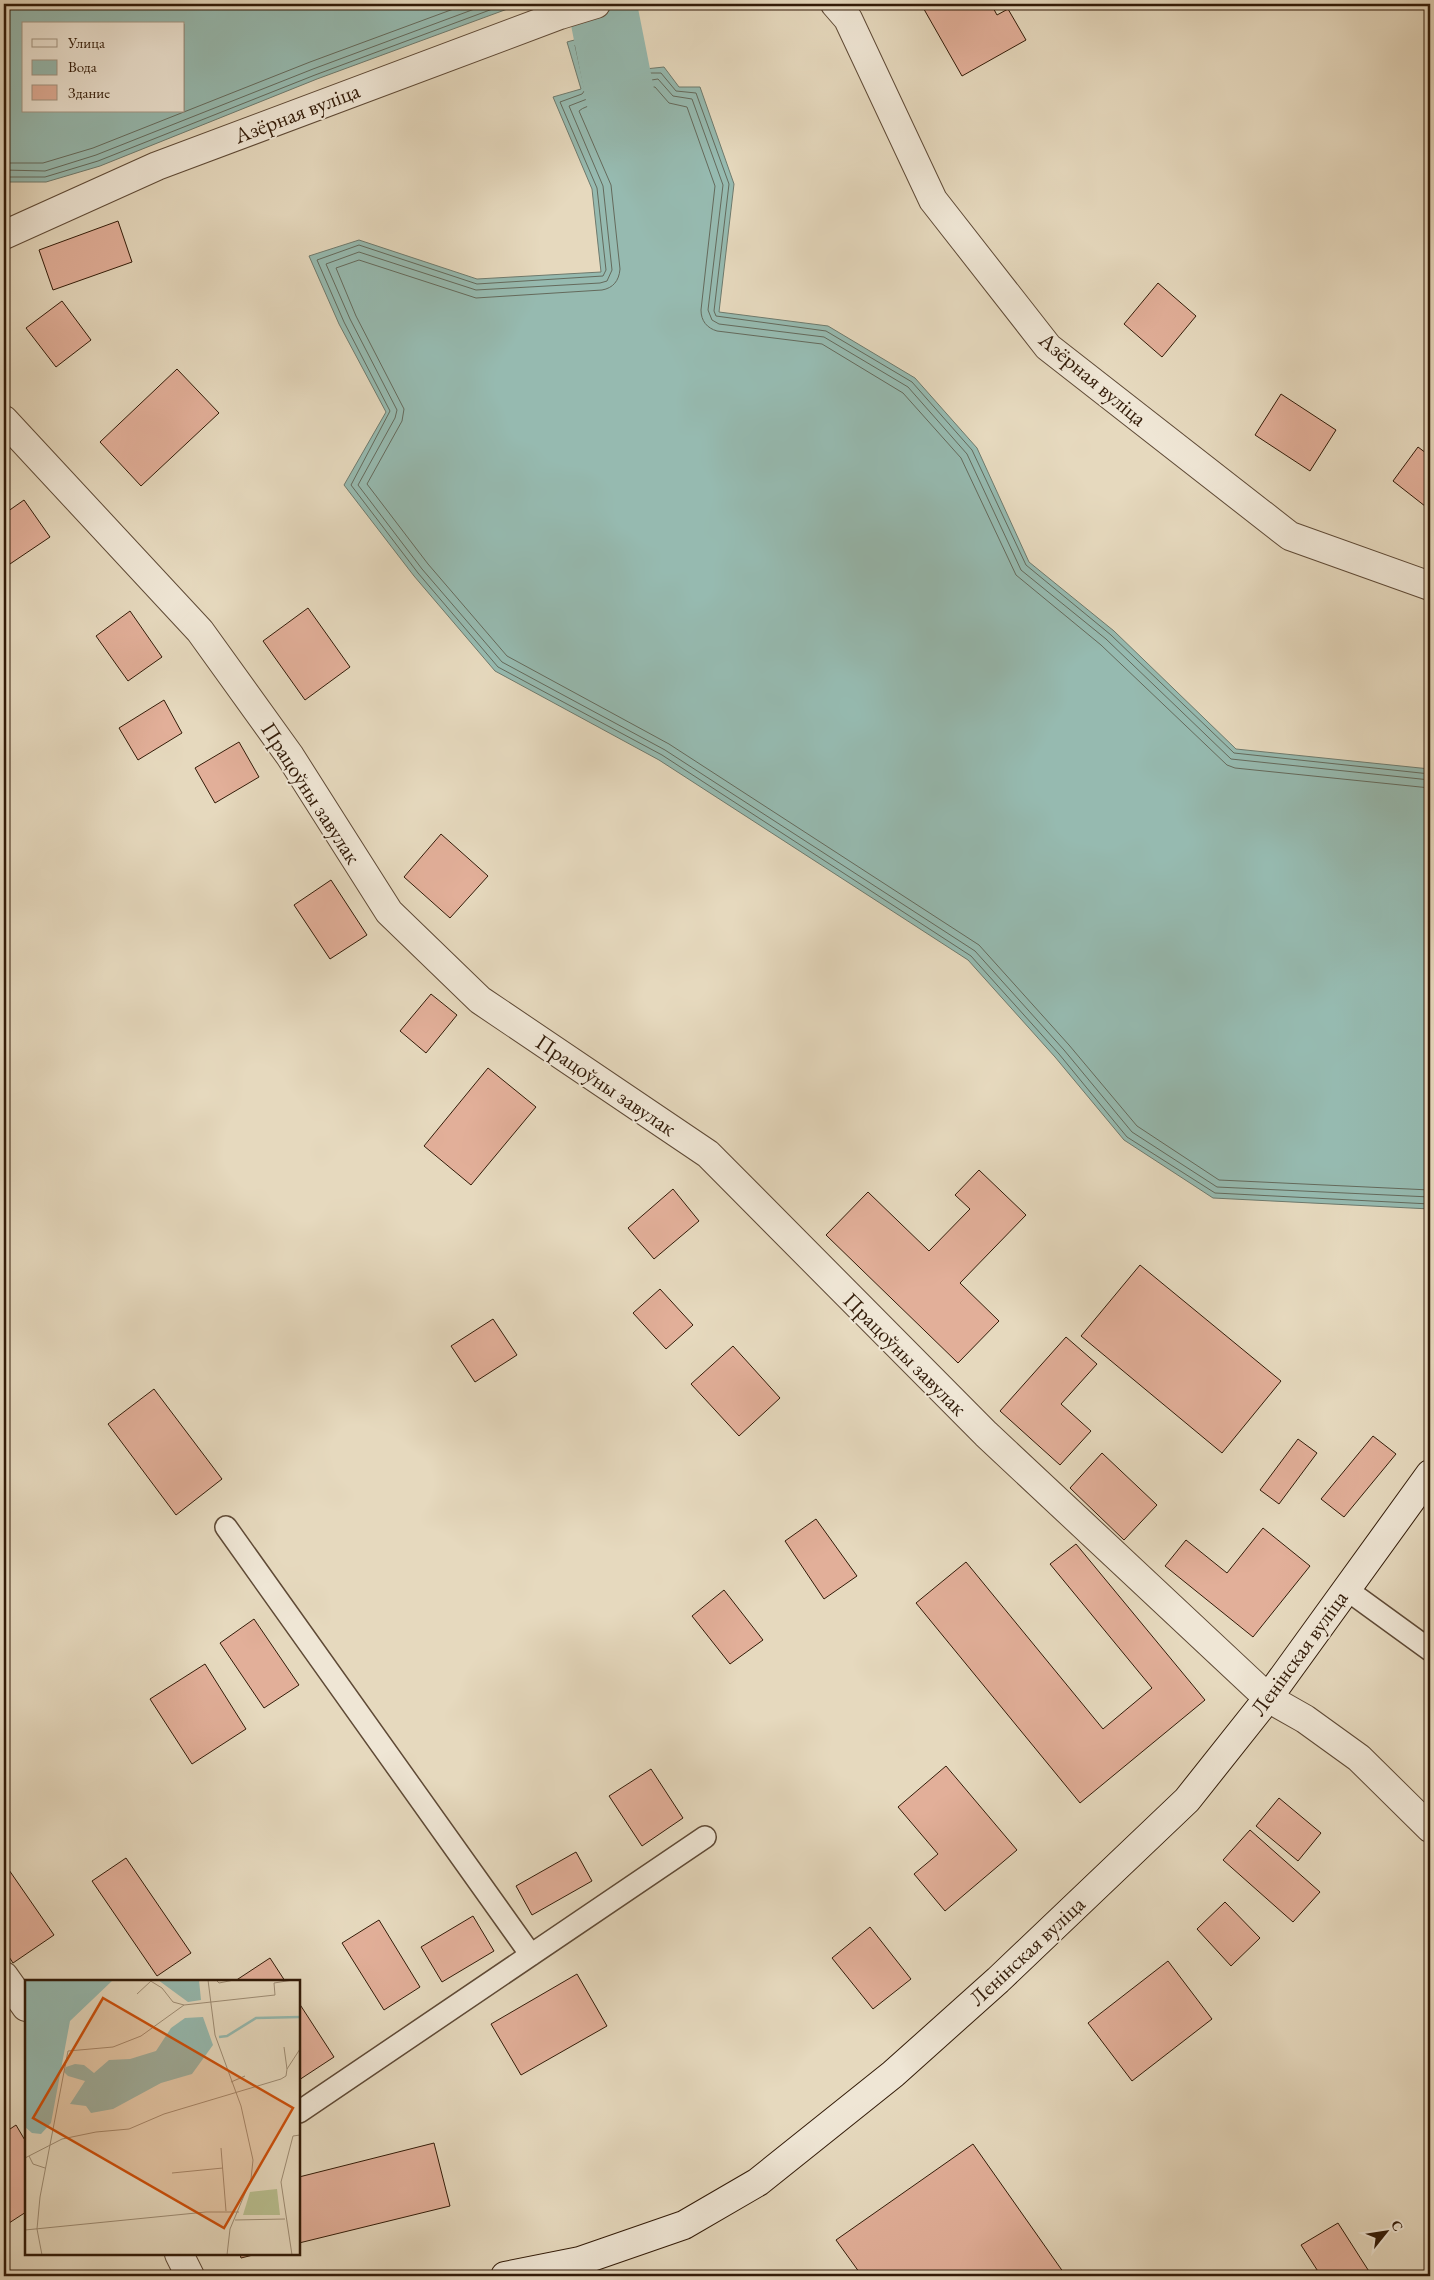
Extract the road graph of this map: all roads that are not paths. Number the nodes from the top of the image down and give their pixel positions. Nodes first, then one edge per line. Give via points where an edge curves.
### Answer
1 (596, 4) edge
2 (835, 4) edge
3 (4, 235) edge
4 (4, 420) edge
5 (1430, 586) edge
6 (1430, 1474) edge
7 (226, 1527) dead end
8 (1346, 1589) junction
9 (1430, 1650) edge
10 (1268, 1698) junction
11 (1430, 1828) edge
12 (706, 1837) dead end
13 (531, 1955) junction
14 (4, 1976) edge
15 (25, 2006) edge
16 (300, 2111) edge
17 (180, 2255) edge
18 (190, 2276) edge
19 (505, 2276) edge

1 - 3 street, Азёрная вуліца via 157,166
2 - 5 street, Азёрная вуліца via 848,19 933,200 1048,347 1290,536
4 - 10 street, Працоўны завулак via 200,631 290,756 389,912 480,1000 708,1154 986,1434
6 - 8 street, Ленінская вуліца
7 - 13 lane
8 - 9 lane
8 - 10 street, Ленінская вуліца
10 - 11 street, Працоўны завулак via 1305,1719 1359,1758
10 - 19 street, Ленінская вуліца via 1187,1800 998,1980 893,2074 758,2182 684,2225 580,2261
12 - 13 lane
13 - 16 lane
14 - 15 street
17 - 18 street

